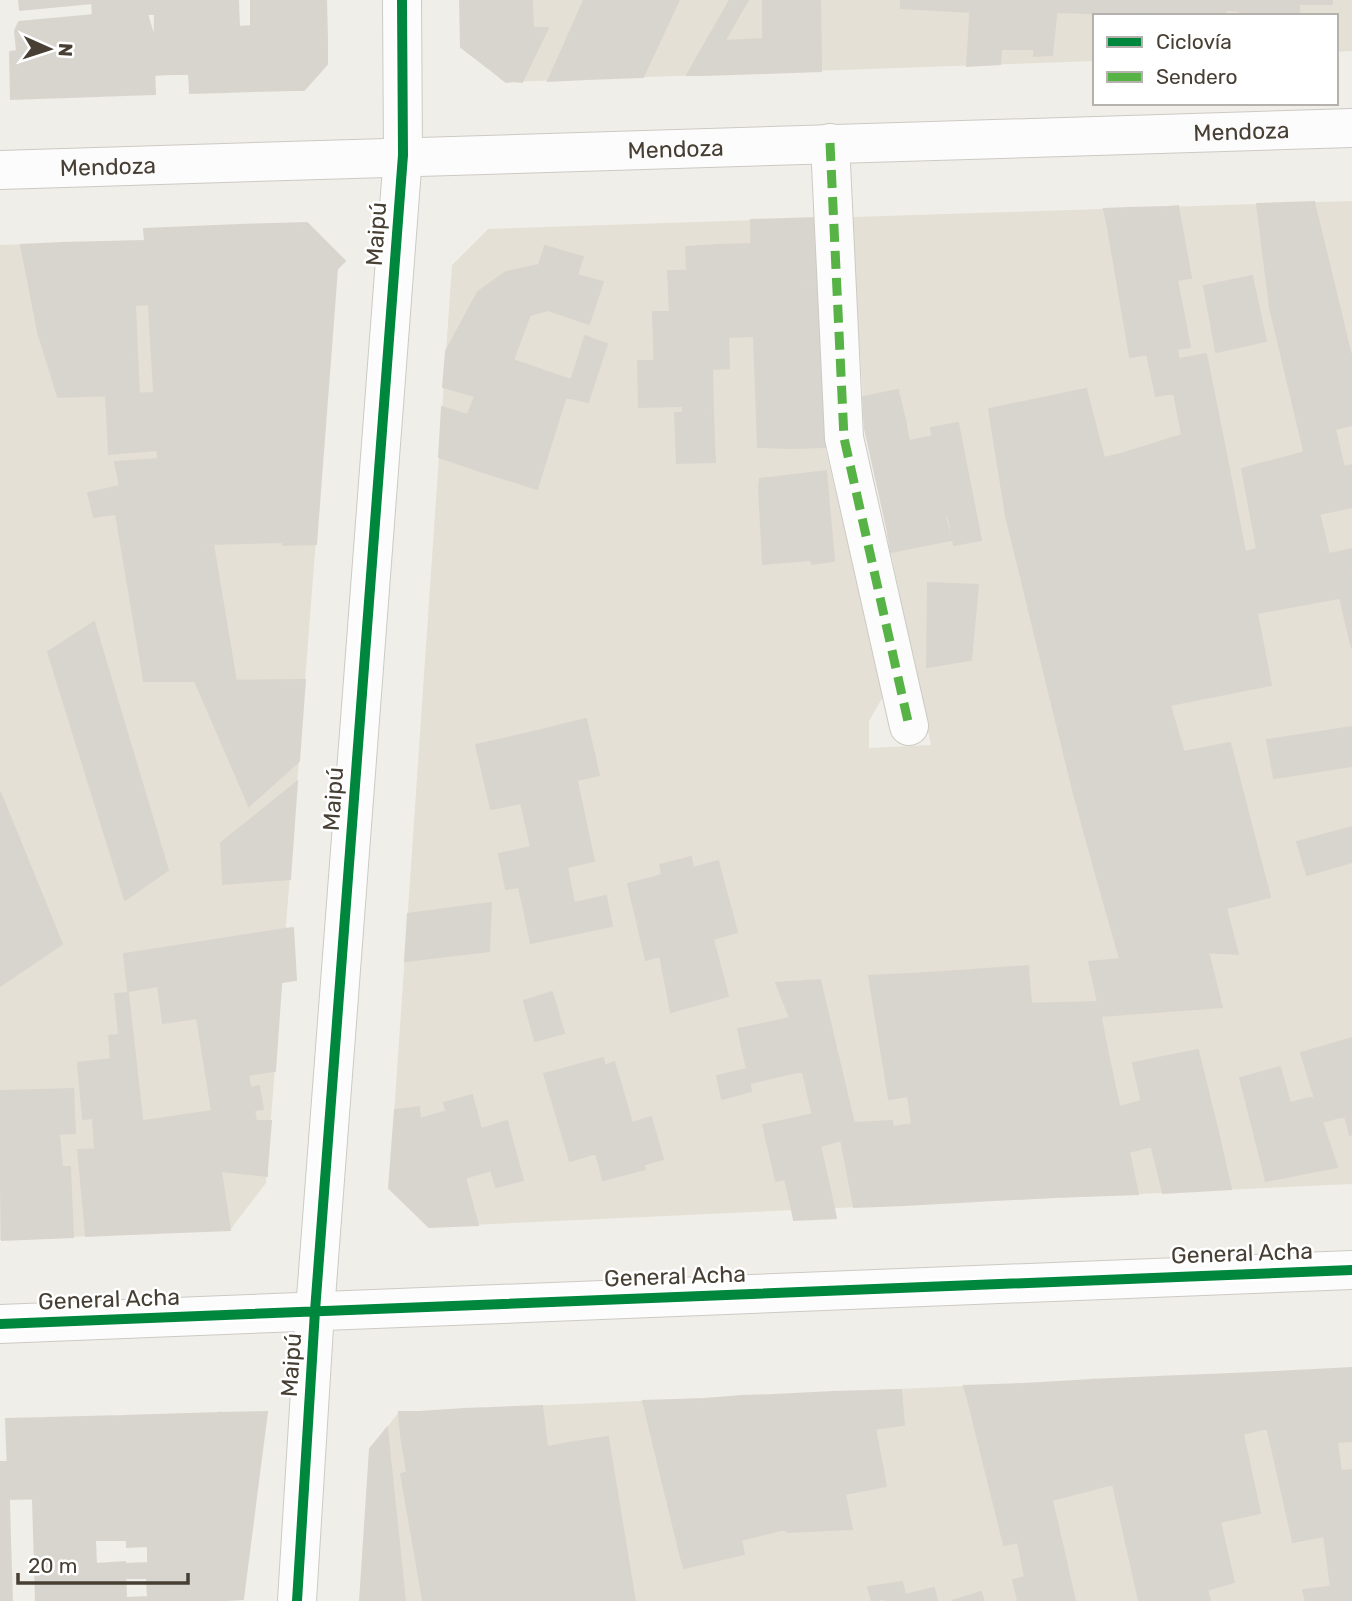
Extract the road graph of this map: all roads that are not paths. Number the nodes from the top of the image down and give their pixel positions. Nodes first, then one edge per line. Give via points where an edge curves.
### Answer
1 (402, 0) edge
2 (1352, 128) edge
3 (830, 143) junction
4 (403, 155) junction
5 (0, 170) edge
6 (909, 726) dead end
7 (1352, 1270) edge
8 (315, 1311) junction
9 (0, 1324) edge
10 (297, 1601) edge

1 - 4 street, Maipú
2 - 3 street, Mendoza
3 - 4 street, Mendoza
3 - 6 street via 844,438
4 - 5 street, Mendoza
4 - 8 street, Maipú
7 - 8 street, General Acha
8 - 9 street, General Acha
8 - 10 street, Maipú

